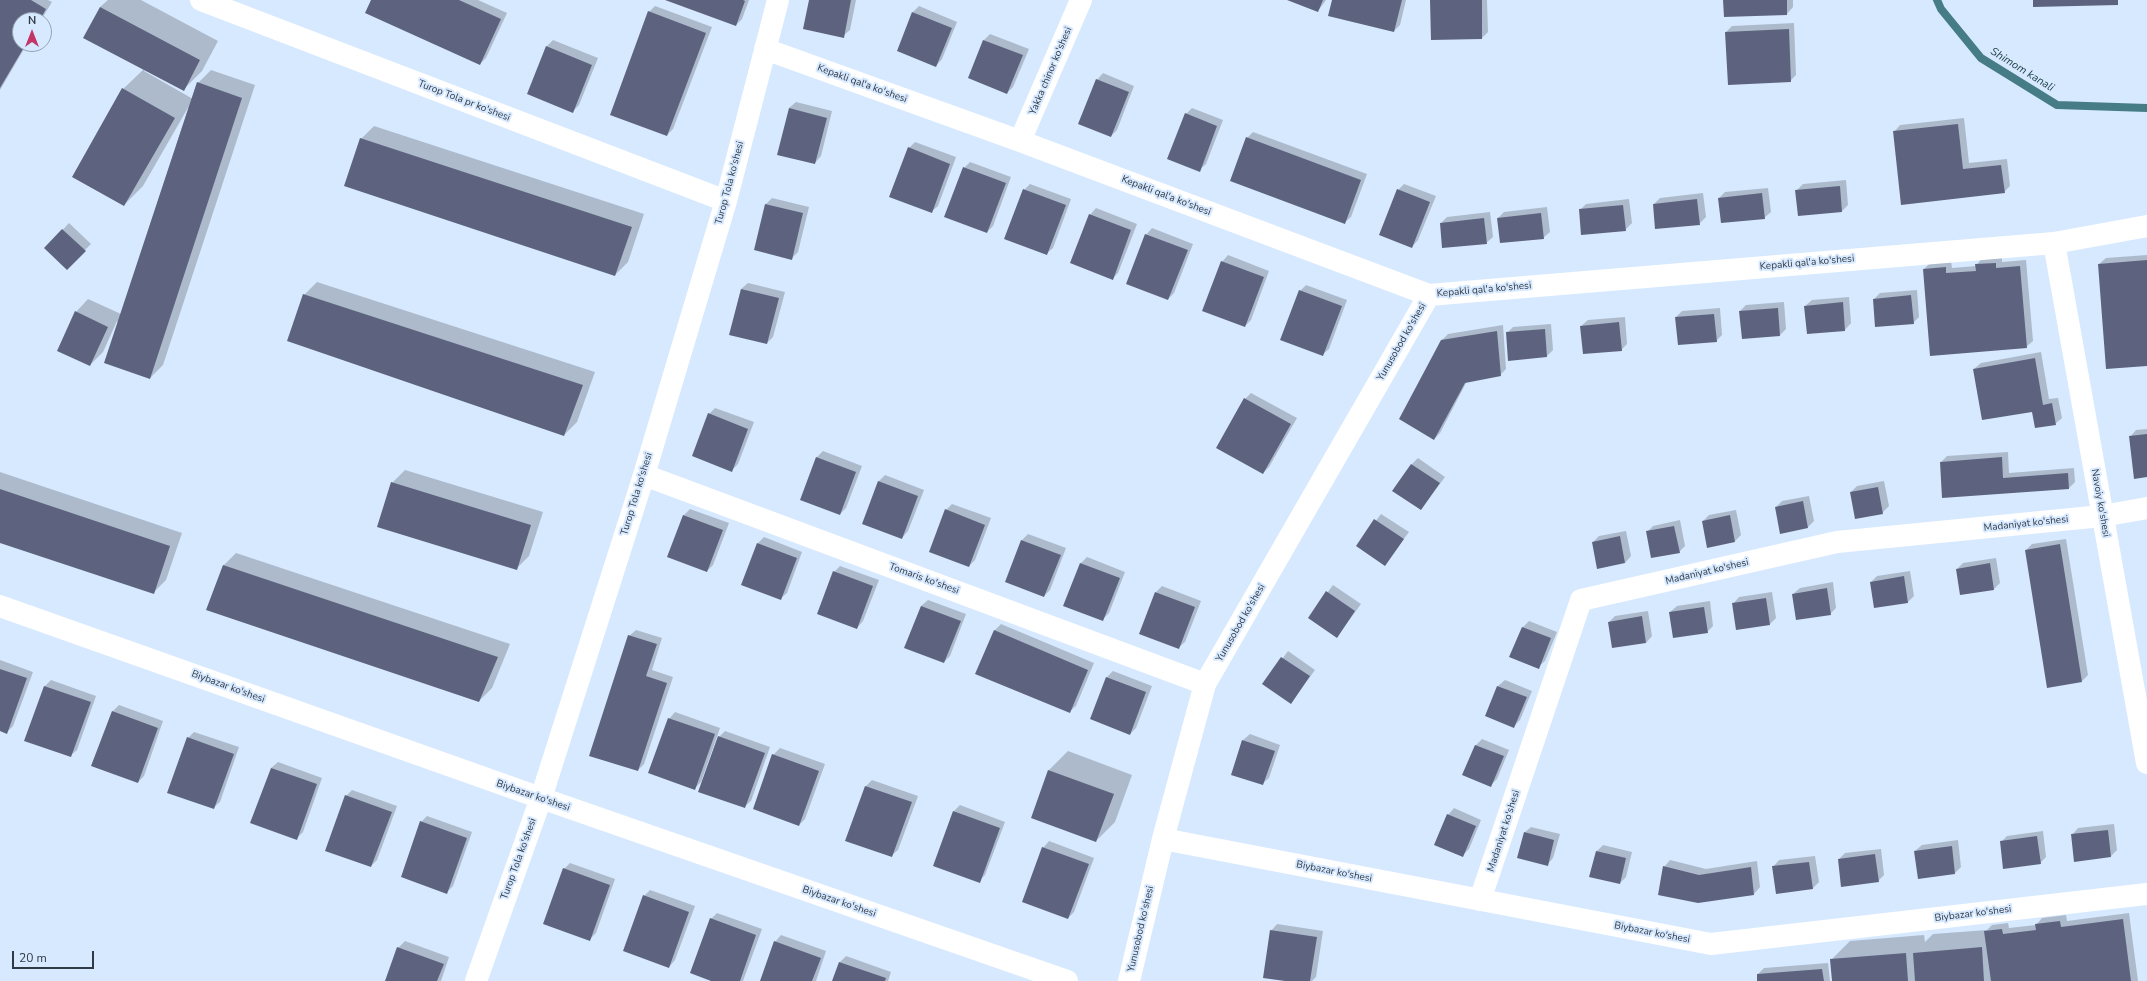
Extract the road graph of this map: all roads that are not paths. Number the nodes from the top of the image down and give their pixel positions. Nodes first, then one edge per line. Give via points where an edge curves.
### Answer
1 (201, 0) edge
2 (778, 0) edge
3 (1081, 0) edge
4 (765, 49) junction
5 (1020, 141) junction
6 (726, 201) junction
7 (2147, 226) edge
8 (2054, 243) junction
9 (1429, 295) junction
10 (644, 475) junction
11 (2147, 508) edge
12 (2102, 516) junction
13 (0, 606) edge
14 (1205, 684) junction
15 (2147, 762) edge
16 (541, 798) junction
17 (1163, 839) junction
18 (2147, 894) edge
19 (1480, 900) junction
20 (476, 981) edge
21 (1067, 981) edge
22 (1128, 981) edge

1 - 6 street, Turop Tola pr ko'shesi
2 - 4 street, Turop Tola ko'shesi
3 - 5 street, Yakka chinor ko'shesi
4 - 5 street, Kepakli qal'a ko'shesi
4 - 6 street, Turop Tola ko'shesi
5 - 9 street, Kepakli qal'a ko'shesi
6 - 10 street, Turop Tola ko'shesi
7 - 8 street, Kepakli qal'a ko'shesi
8 - 9 street, Kepakli qal'a ko'shesi
8 - 12 street, Navoiy ko'shesi
9 - 14 street, Yunusobod ko'shesi
10 - 14 street, Tomaris ko'shesi
10 - 16 street, Turop Tola ko'shesi
11 - 12 street, Madaniyat ko'shesi
12 - 15 street, Navoiy ko'shesi
12 - 19 street, Madaniyat ko'shesi via 1837,542 1581,600
13 - 16 street, Biybazar ko'shesi
14 - 17 street, Yunusobod ko'shesi
16 - 20 street, Turop Tola ko'shesi
16 - 21 street, Biybazar ko'shesi
17 - 19 street, Biybazar ko'shesi
17 - 22 street, Yunusobod ko'shesi
18 - 19 street, Biybazar ko'shesi via 1711,944

